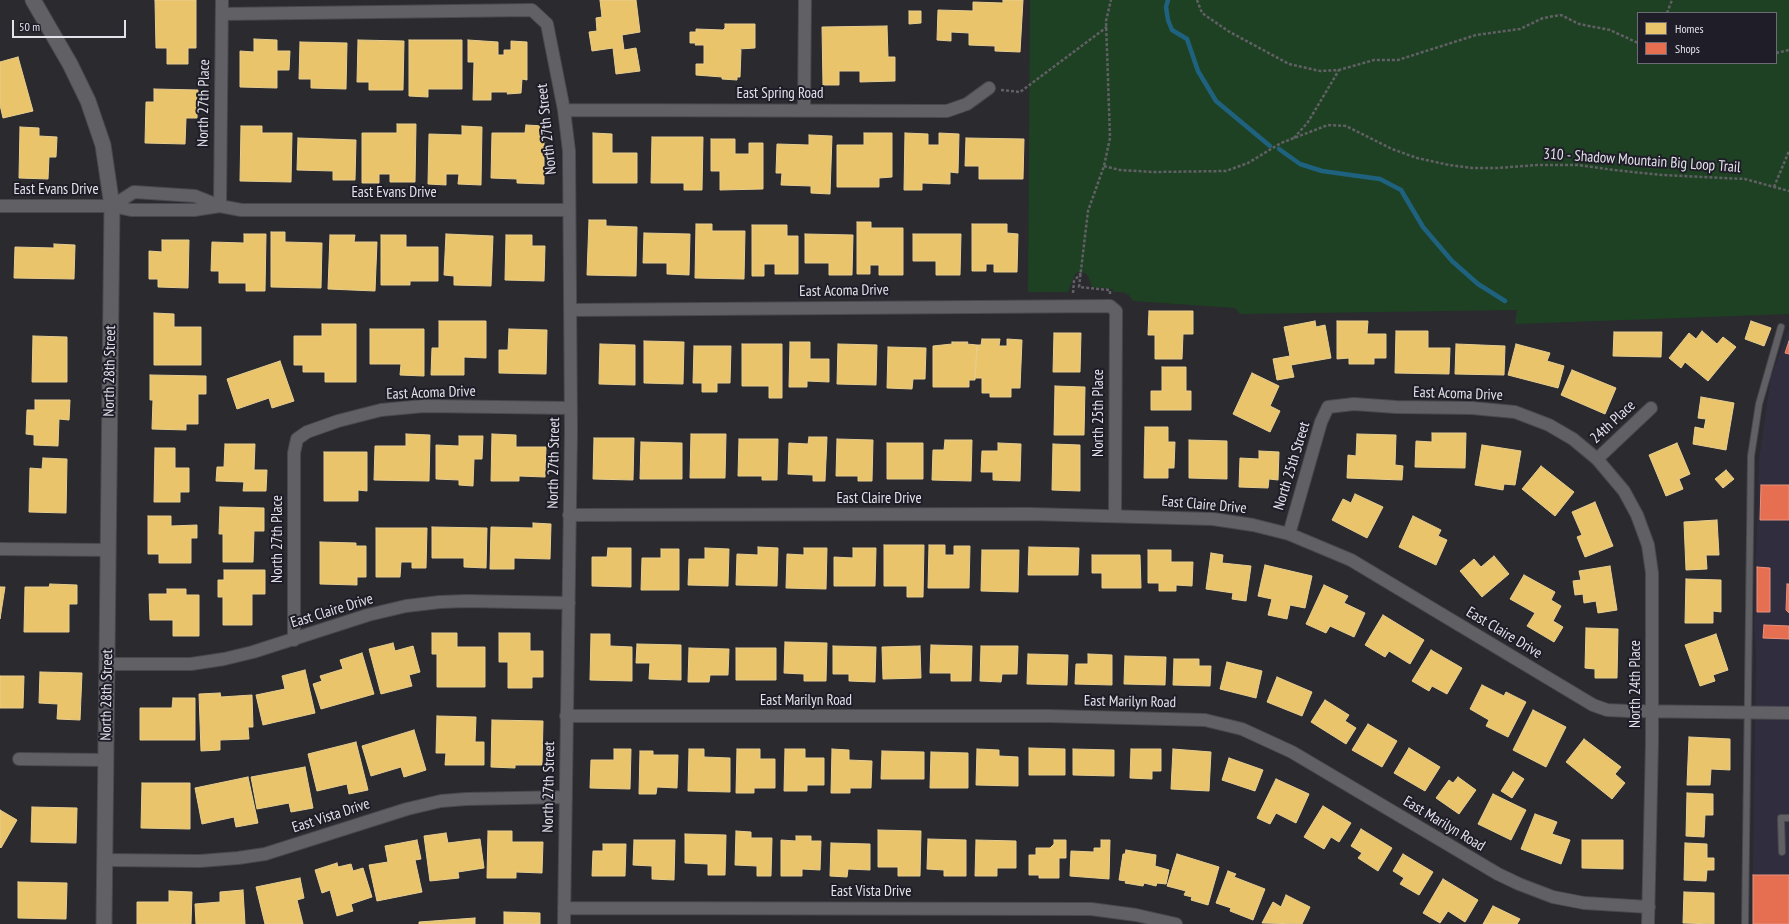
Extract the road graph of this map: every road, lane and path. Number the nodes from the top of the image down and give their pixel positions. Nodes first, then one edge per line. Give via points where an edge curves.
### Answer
1 (33, 0) edge
2 (222, 0) edge
3 (805, 0) edge
4 (1112, 0) edge
5 (1197, 0) edge
6 (1672, 0) edge
7 (1667, 12) edge
8 (222, 14) junction
9 (1107, 27) junction
10 (1637, 43) edge
11 (1789, 50) edge
12 (1777, 53) edge
13 (1339, 70) junction
14 (989, 88) joint
15 (564, 110) junction
16 (804, 110) junction
17 (1294, 138) junction
18 (1789, 151) edge
19 (1104, 166) junction
20 (1774, 187) junction
21 (1789, 191) edge
22 (0, 206) edge
23 (112, 206) junction
24 (220, 206) junction
25 (569, 210) junction
26 (1082, 272) junction
27 (1072, 305) junction
28 (1113, 309) junction
29 (570, 310) junction
30 (1781, 327) dead end
31 (1328, 407) joint
32 (571, 408) junction
33 (1651, 408) dead end
34 (297, 439) joint
35 (1597, 459) junction
36 (569, 515) junction
37 (1114, 516) junction
38 (1289, 534) junction
39 (0, 549) edge
40 (108, 550) junction
41 (569, 603) junction
42 (294, 640) junction
43 (107, 664) junction
44 (1651, 711) junction
45 (1748, 713) junction
46 (1789, 713) edge
47 (566, 716) junction
48 (19, 759) dead end
49 (106, 760) junction
50 (566, 797) junction
51 (1789, 818) edge
52 (1782, 852) dead end
53 (106, 860) junction
54 (1649, 907) junction
55 (564, 908) junction
56 (104, 924) edge
57 (564, 924) edge
58 (1176, 924) edge
59 (1648, 924) edge
60 (1745, 924) edge

1 - 23 street, North 28th Street via 88,101 103,145
2 - 8 street, North 27th Place
3 - 16 street
4 - 9 path via 1106,21
5 - 13 path via 1202,13 1289,64 1320,71
6 - 7 path
8 - 15 street, North 27th Street via 532,10 547,24
8 - 24 street, North 27th Place
9 - 14 path via 1020,92
9 - 19 path via 1110,138
10 - 13 path via 1610,30 1579,24 1561,15 1543,18 1520,29 1476,35 1398,60 1374,60
11 - 12 path
13 - 17 path via 1308,122
14 - 16 street, East Spring Road via 967,104 947,111
15 - 16 street, East Spring Road
15 - 25 street, North 27th Street
17 - 19 path, 310 - Shadow Mountain Big Loop Trail via 1226,172 1153,172 1120,170
17 - 20 path, 310 - Shadow Mountain Big Loop Trail via 1328,125 1346,126 1392,149 1449,165 1498,168 1578,164 1654,174 1745,178
18 - 20 path
19 - 26 path via 1088,211
20 - 21 path, 310 - Shadow Mountain Big Loop Trail
22 - 23 street, East Evans Drive
23 - 24 street, East Evans Drive via 131,210 194,210
23 - 24 street, East Evans Drive via 134,192 195,196
23 - 40 street, North 28th Street
24 - 25 street, East Evans Drive via 241,210
25 - 29 street, North 27th Street
26 - 27 path via 1074,281
26 - 28 path via 1080,287 1110,290
27 - 28 street, East Acoma Drive
27 - 29 street, East Acoma Drive
28 - 37 street, North 25th Place
29 - 32 street, North 27th Street
30 - 45 lane via 1759,404 1751,456
31 - 35 street, East Acoma Drive via 1354,404 1515,412 1549,425 1573,439
31 - 38 street, North 25th Street via 1321,422
32 - 34 street, East Acoma Drive via 424,406 381,410 338,421 307,432
32 - 36 street, North 27th Street
33 - 35 street, 24th Place
34 - 42 street, North 27th Place via 294,452
35 - 44 street, North 24th Place via 1624,491 1637,515 1648,545 1652,587
36 - 37 street, East Claire Drive
36 - 41 street, North 27th Street
37 - 38 street, East Claire Drive via 1213,518 1253,524
38 - 44 street, East Claire Drive via 1351,560 1593,706 1607,710
39 - 40 street
40 - 43 street, North 28th Street
41 - 42 street, East Claire Drive via 466,601 406,606 368,615
41 - 47 street, North 27th Street
42 - 43 street, East Claire Drive via 253,652 191,664
43 - 49 street, North 28th Street
44 - 45 street, East Claire Drive
44 - 54 street, North 24th Place
45 - 46 street, East Claire Drive
45 - 60 lane
47 - 50 street, North 27th Street
47 - 54 street, East Marilyn Road via 1049,716 1205,720 1242,729 1286,749 1519,884 1554,897 1584,903
48 - 49 street, North 28th Street
49 - 53 street, North 28th Street
50 - 53 street, East Vista Drive via 466,798 441,801 407,809 265,854 238,858 200,861
50 - 55 street, North 27th Street
51 - 52 lane via 1781,818
53 - 56 street, North 28th Street
54 - 59 street, North 24th Place
55 - 57 street, North 27th Street
55 - 58 street, East Vista Drive via 1076,909 1136,915

